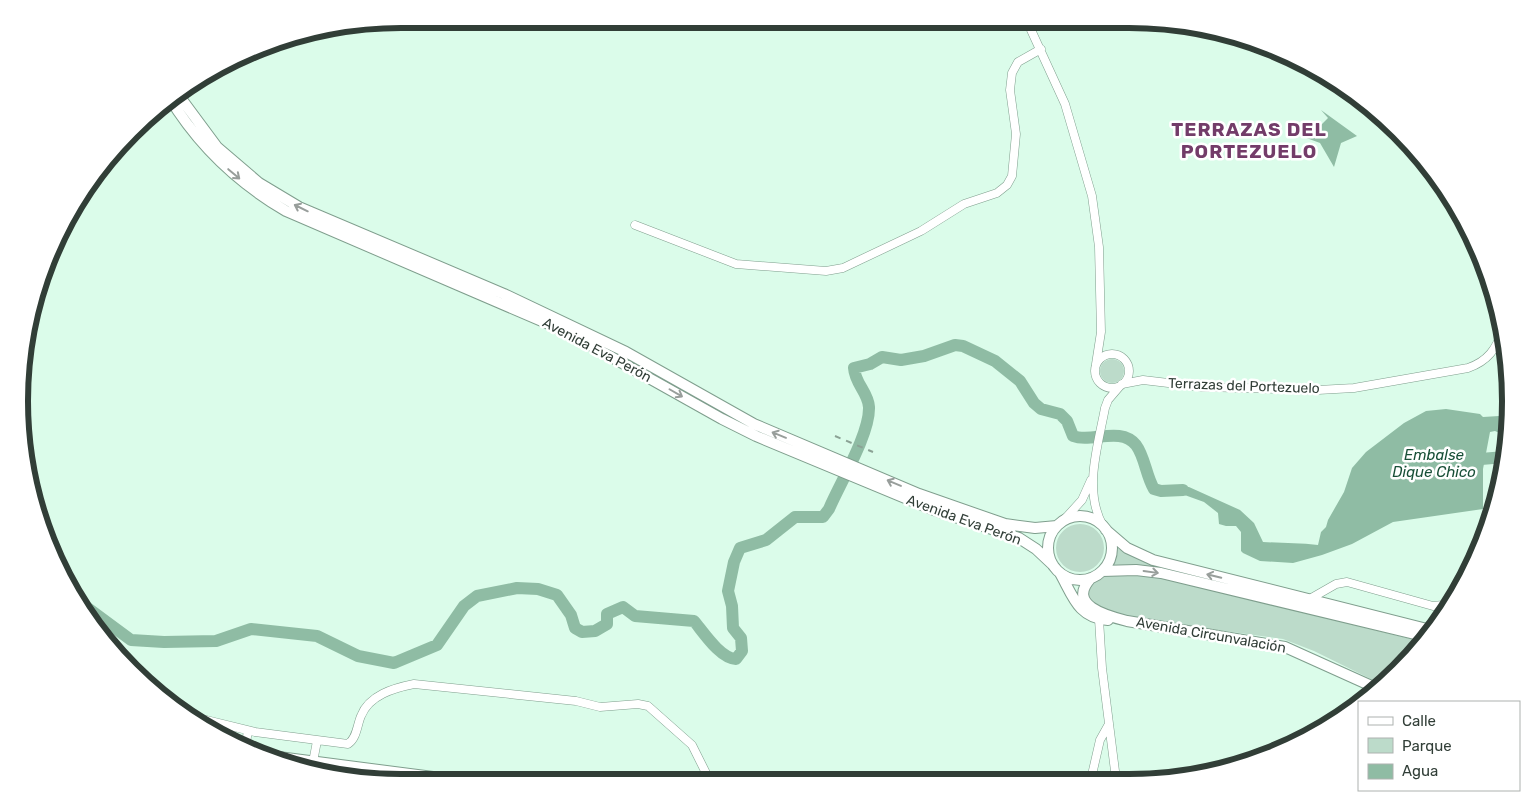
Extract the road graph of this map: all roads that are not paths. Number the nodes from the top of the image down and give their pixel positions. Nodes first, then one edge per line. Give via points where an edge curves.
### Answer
1 (1030, 28) edge
2 (1041, 49) junction
3 (181, 99) edge
4 (174, 104) edge
5 (635, 225) dead end
6 (1101, 332) junction
7 (1498, 344) edge
8 (1115, 355) junction
9 (1096, 364) junction
10 (1128, 366) junction
11 (1143, 380) junction
12 (1100, 383) junction
13 (1121, 385) junction
14 (1105, 408) junction
15 (822, 458) junction
16 (1094, 471) junction
17 (871, 478) junction
18 (1060, 524) junction
19 (1105, 528) junction
20 (1057, 569) junction
21 (1102, 570) junction
22 (1091, 578) junction
23 (1308, 600) junction
24 (1442, 605) edge
25 (1099, 619) junction
26 (1127, 621) junction
27 (1425, 628) edge
28 (1419, 635) edge
29 (1370, 685) edge
30 (209, 721) edge
31 (1110, 724) junction
32 (248, 731) junction
33 (246, 740) edge
34 (317, 741) junction
35 (303, 761) edge
36 (313, 762) junction
37 (406, 774) edge
38 (707, 774) edge
39 (1093, 774) edge
40 (1115, 774) edge

1 - 2 street
2 - 5 street via 1018,62 1012,73 1016,134 1012,176 1007,185 997,193 964,204 914,235 843,268 826,271 736,264
2 - 6 street via 1066,104 1092,196 1098,231
15 -> 3 main road, Avenida Eva Perón via 730,413 626,352 561,320 292,204 259,183 217,147
4 -> 15 main road, Avenida Eva Perón via 218,160 258,193 286,210 565,331 722,419
6 - 8 street
6 - 9 street
7 - 11 street, Terrazas del Portezuelo via 1480,363 1468,368 1354,388 1288,390 1182,386
8 - 9 street via 1104,356
8 - 10 street
9 - 12 street via 1095,374
10 - 11 street
10 - 13 street via 1128,377
11 - 13 street, Terrazas del Portezuelo
12 - 13 street, Terrazas del Portezuelo via 1109,388
12 - 14 street
13 - 14 street
14 - 16 street
15 - 17 main road, Avenida Eva Perón
16 - 18 street via 1086,493
16 - 19 street via 1093,499
18 -> 17 main road, Avenida Eva Perón via 1034,528 1005,524
17 - 20 main road, Avenida Eva Perón via 934,510 1019,538
18 - 19 main road via 1083,516
18 - 20 main road via 1050,536 1048,548
19 - 21 main road via 1112,544
23 -> 19 main road via 1152,560 1127,548
20 - 22 main road via 1072,578
20 - 25 main road, Avenida Circunvalación via 1080,609
21 - 22 main road
21 -> 28 main road via 1161,573
22 - 26 main road, Avenida Circunvalación via 1084,589 1087,603 1102,614
23 - 24 street via 1336,584 1347,582 1433,606
23 - 27 main road
25 - 26 main road, Avenida Circunvalación
25 - 31 street
26 - 29 main road, Avenida Circunvalación via 1285,647
30 - 32 street
31 - 39 street via 1100,740
31 - 40 street
32 - 33 street
32 - 34 street
34 - 36 street
34 - 38 street via 348,744 353,740 368,704 380,694 414,684 576,701 600,707 648,706 692,745
35 - 36 highway
36 - 37 highway

